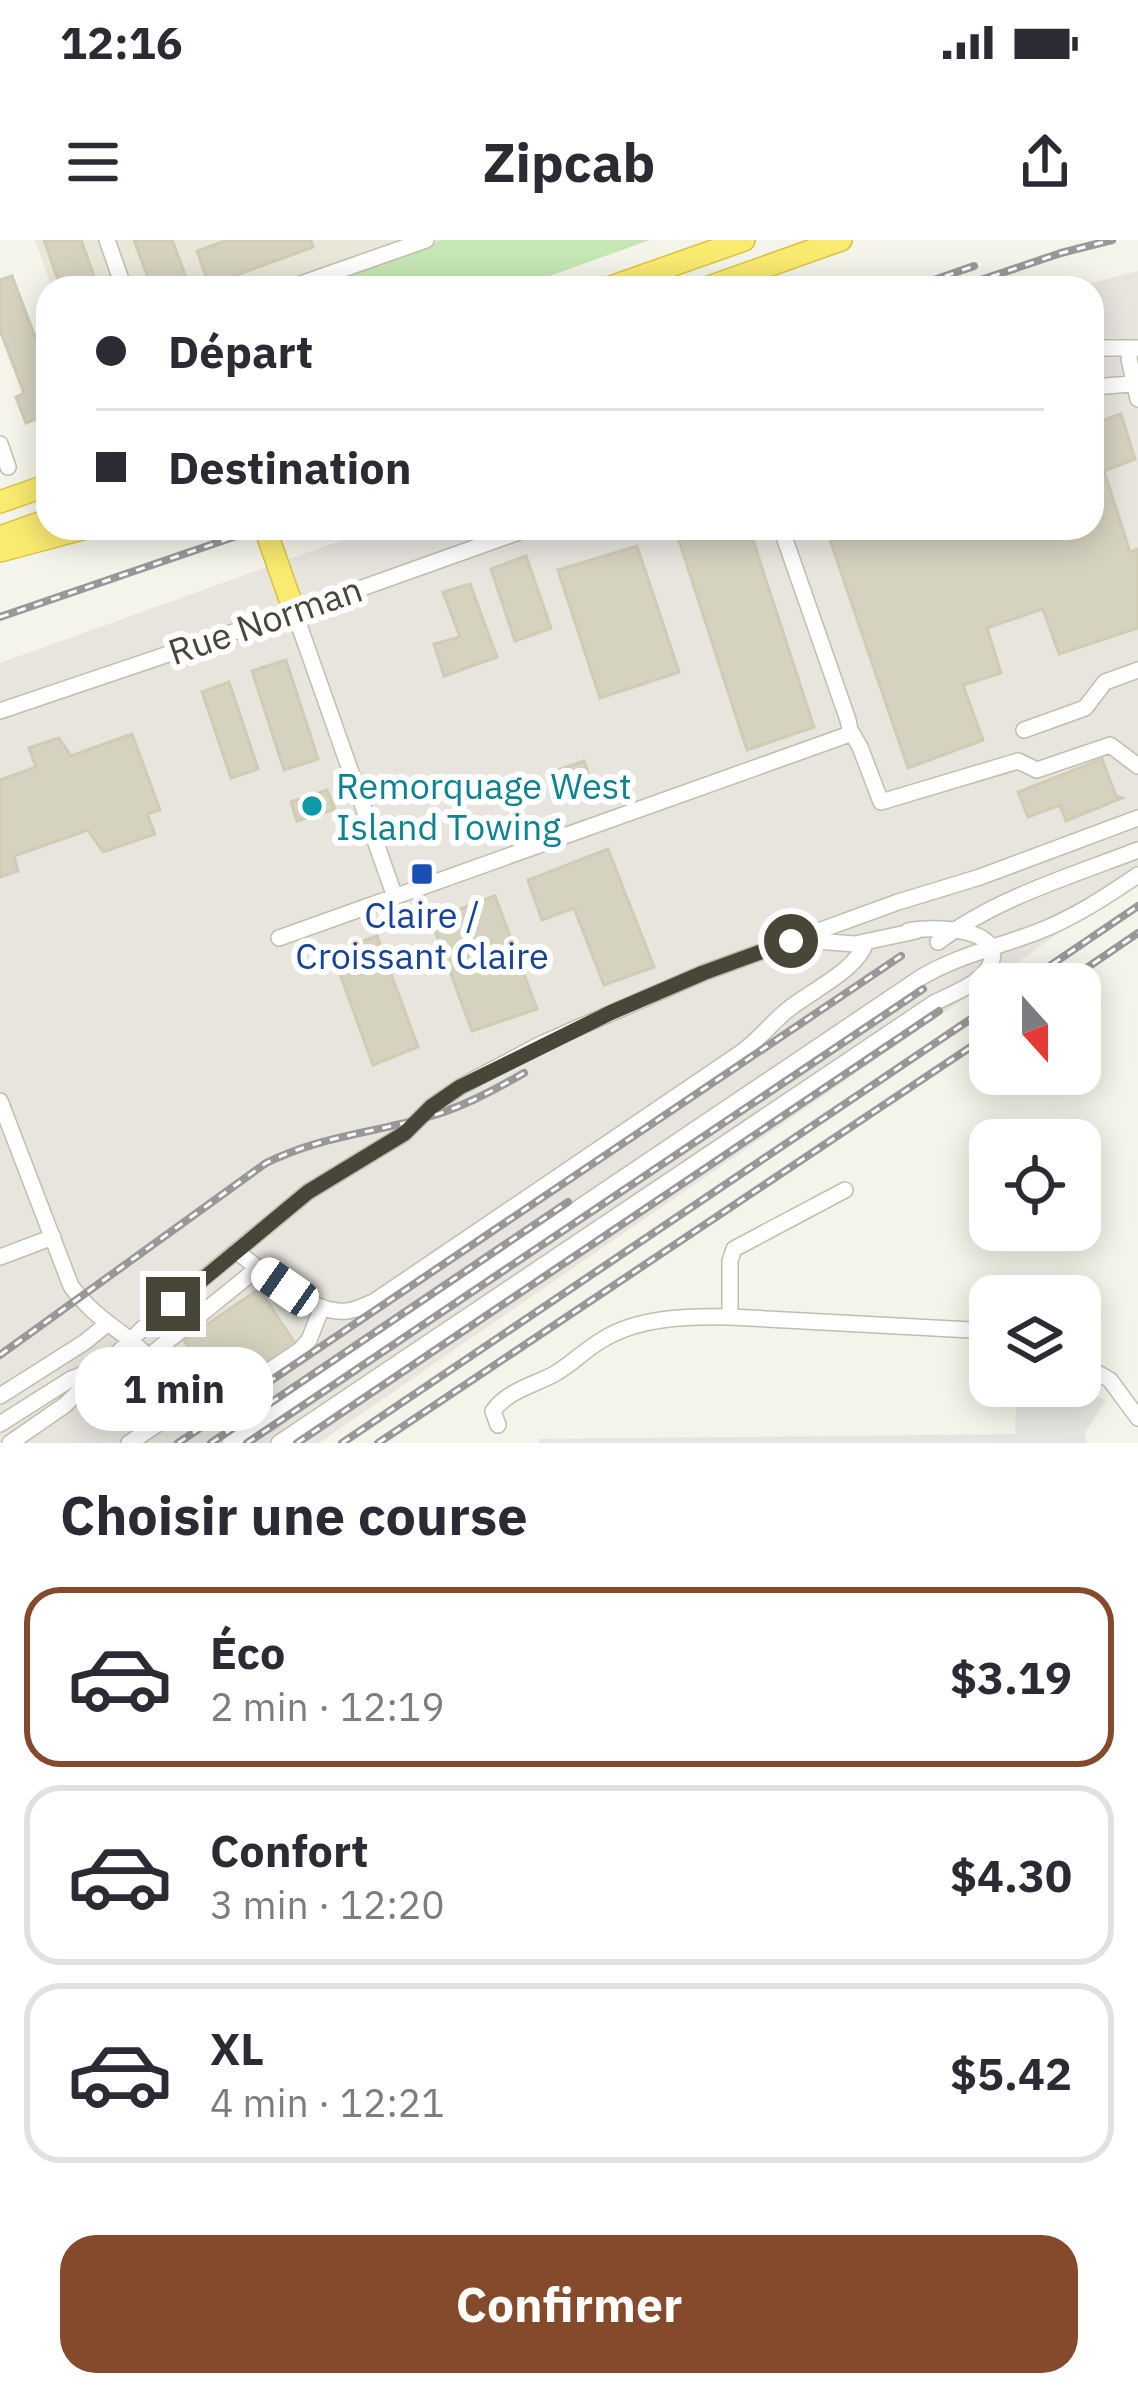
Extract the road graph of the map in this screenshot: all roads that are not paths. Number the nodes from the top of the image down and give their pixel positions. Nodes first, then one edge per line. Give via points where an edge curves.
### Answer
1 (107, 240) edge
2 (426, 240) edge
3 (744, 240) edge
4 (842, 240) edge
5 (120, 276) edge
6 (323, 276) edge
7 (642, 276) edge
8 (740, 276) edge
9 (1134, 348) edge
10 (1104, 388) edge
11 (1135, 392) edge
12 (0, 444) edge
13 (8, 467) dead end
14 (36, 489) edge
15 (0, 502) edge
16 (36, 524) edge
17 (0, 537) edge
18 (41, 540) edge
19 (269, 540) edge
20 (496, 540) edge
21 (785, 540) edge
22 (0, 551) edge
23 (294, 611) junction
24 (1138, 670) edge
25 (0, 711) edge
26 (850, 730) junction
27 (1024, 730) dead end
28 (1138, 766) edge
29 (1138, 818) edge
30 (1138, 850) edge
31 (1138, 875) edge
32 (395, 897) junction
33 (957, 929) junction
34 (908, 931) junction
35 (813, 933) junction
36 (279, 938) dead end
37 (866, 942) junction
38 (938, 942) junction
39 (989, 949) junction
40 (946, 964) junction
41 (934, 1003) junction
42 (0, 1101) edge
43 (844, 1190) dead end
44 (52, 1237) junction
45 (236, 1251) junction
46 (0, 1257) edge
47 (258, 1268) junction
48 (322, 1307) junction
49 (730, 1317) junction
50 (107, 1324) junction
51 (969, 1330) edge
52 (131, 1340) junction
53 (148, 1357) junction
54 (203, 1369) dead end
55 (1101, 1375) edge
56 (94, 1376) junction
57 (215, 1386) dead end
58 (171, 1390) junction
59 (0, 1396) edge
60 (182, 1407) junction
61 (1138, 1418) edge
62 (0, 1424) edge
63 (498, 1425) dead end
64 (10, 1443) edge
65 (129, 1443) edge
66 (230, 1443) edge
67 (279, 1443) edge

1 - 5 street
2 - 6 street
3 - 7 highway
4 - 8 highway
9 - 11 street
10 - 11 street
12 - 13 street
14 - 15 highway
16 - 17 highway
18 - 22 highway
19 - 23 highway
20 - 23 street, Rue Norman
21 - 26 street
23 - 25 street, Rue Norman
23 - 32 street
24 - 27 street via 1105,682 1085,707
26 - 28 street via 881,802 1018,761 1037,770 1110,745
26 - 32 street
29 - 35 street
30 - 33 street
31 - 39 street via 1075,916
32 - 36 street
33 - 34 street
33 - 38 street
33 - 39 street
34 - 37 street
34 - 38 street
35 - 37 street via 824,944
35 - 45 street via 610,1013 460,1087
37 - 48 street via 752,1045 572,1170 375,1301 348,1311
38 - 40 street
39 - 40 street
39 - 41 street via 986,971
40 - 41 street
40 - 66 street
41 - 67 street
42 - 44 street
43 - 49 street via 736,1246
44 - 46 street
44 - 50 street via 71,1286
45 - 47 street
45 - 52 street
47 - 48 street
47 - 53 street
48 - 60 street via 300,1350 200,1417 190,1419
49 - 51 street
49 - 63 street via 617,1332 501,1400 493,1411
50 - 52 street
50 - 59 street
52 - 53 street
52 - 56 street
53 - 58 street
54 - 58 street
55 - 61 street
56 - 62 street via 71,1379
56 - 64 street
57 - 60 street
58 - 60 street
60 - 65 street

